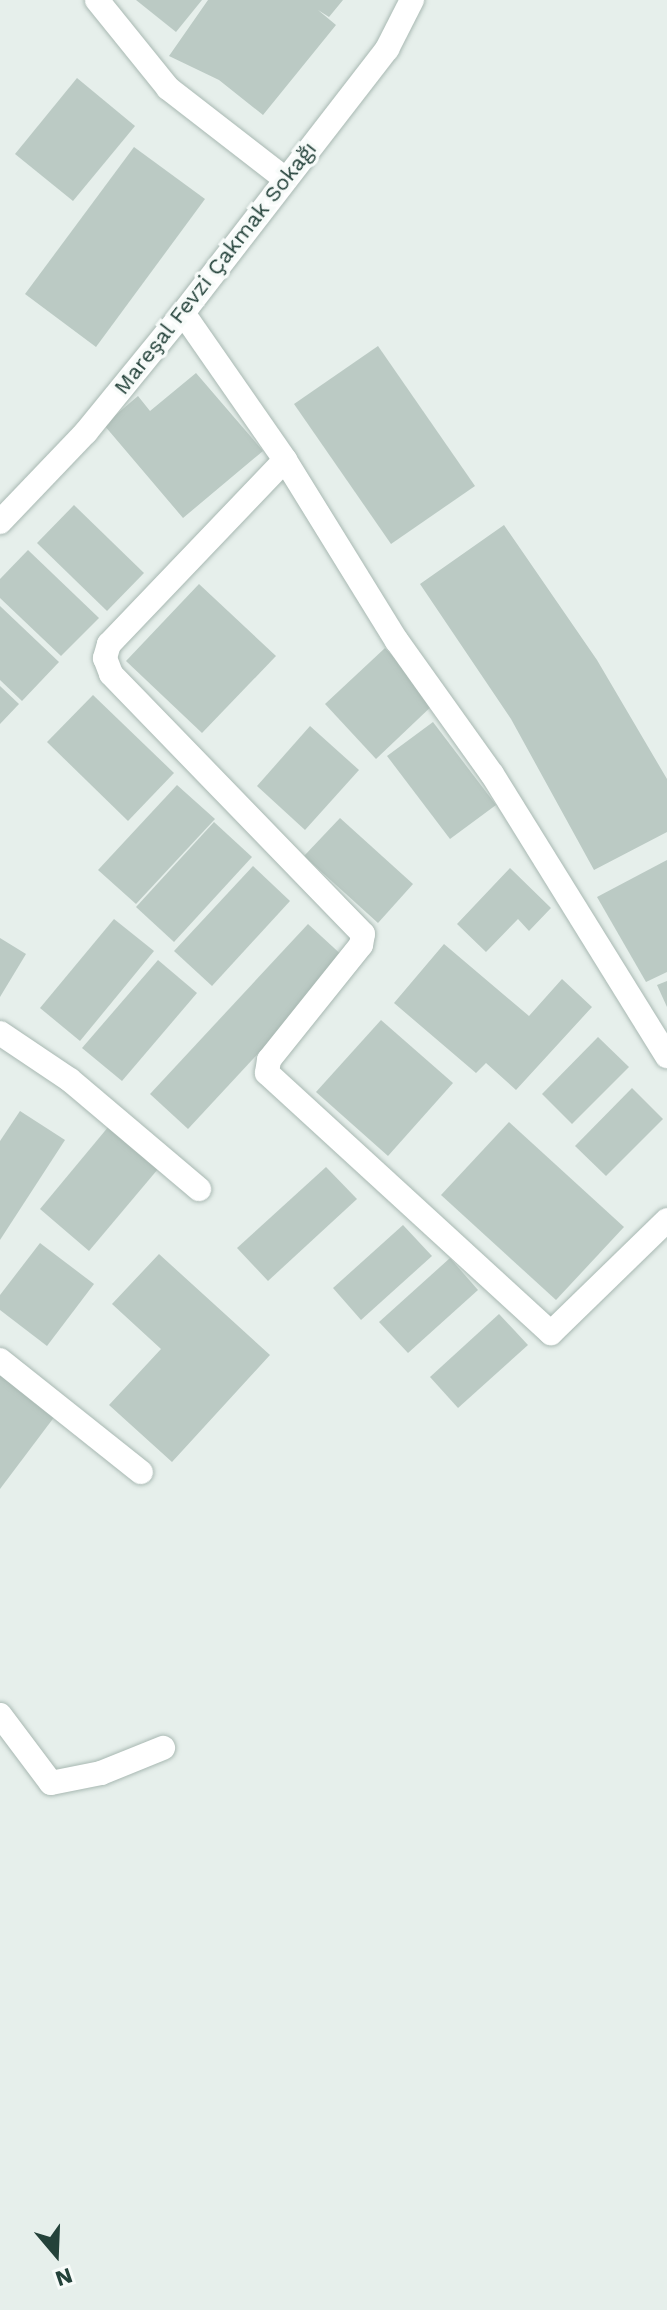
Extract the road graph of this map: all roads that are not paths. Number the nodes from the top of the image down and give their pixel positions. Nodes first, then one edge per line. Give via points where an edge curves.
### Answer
1 (97, 0) edge
2 (412, 0) edge
3 (284, 178) junction
4 (183, 313) junction
5 (285, 460) junction
6 (0, 522) edge
7 (0, 1033) edge
8 (667, 1056) edge
9 (199, 1189) dead end
10 (667, 1220) edge
11 (0, 1360) edge
12 (141, 1472) dead end
13 (0, 1715) edge
14 (163, 1748) dead end

1 - 3 street via 168,88
2 - 3 street, Mareşal Fevzi Çakmak Sokağı via 387,49
3 - 4 street, Mareşal Fevzi Çakmak Sokağı
4 - 5 street
4 - 6 street, Mareşal Fevzi Çakmak Sokağı via 86,432
5 - 8 street via 397,641 492,774
5 - 10 street via 109,644 105,658 111,674 363,934 361,945 269,1060 267,1073 551,1333
7 - 9 street via 70,1080
11 - 12 street
13 - 14 street via 51,1783 101,1773

